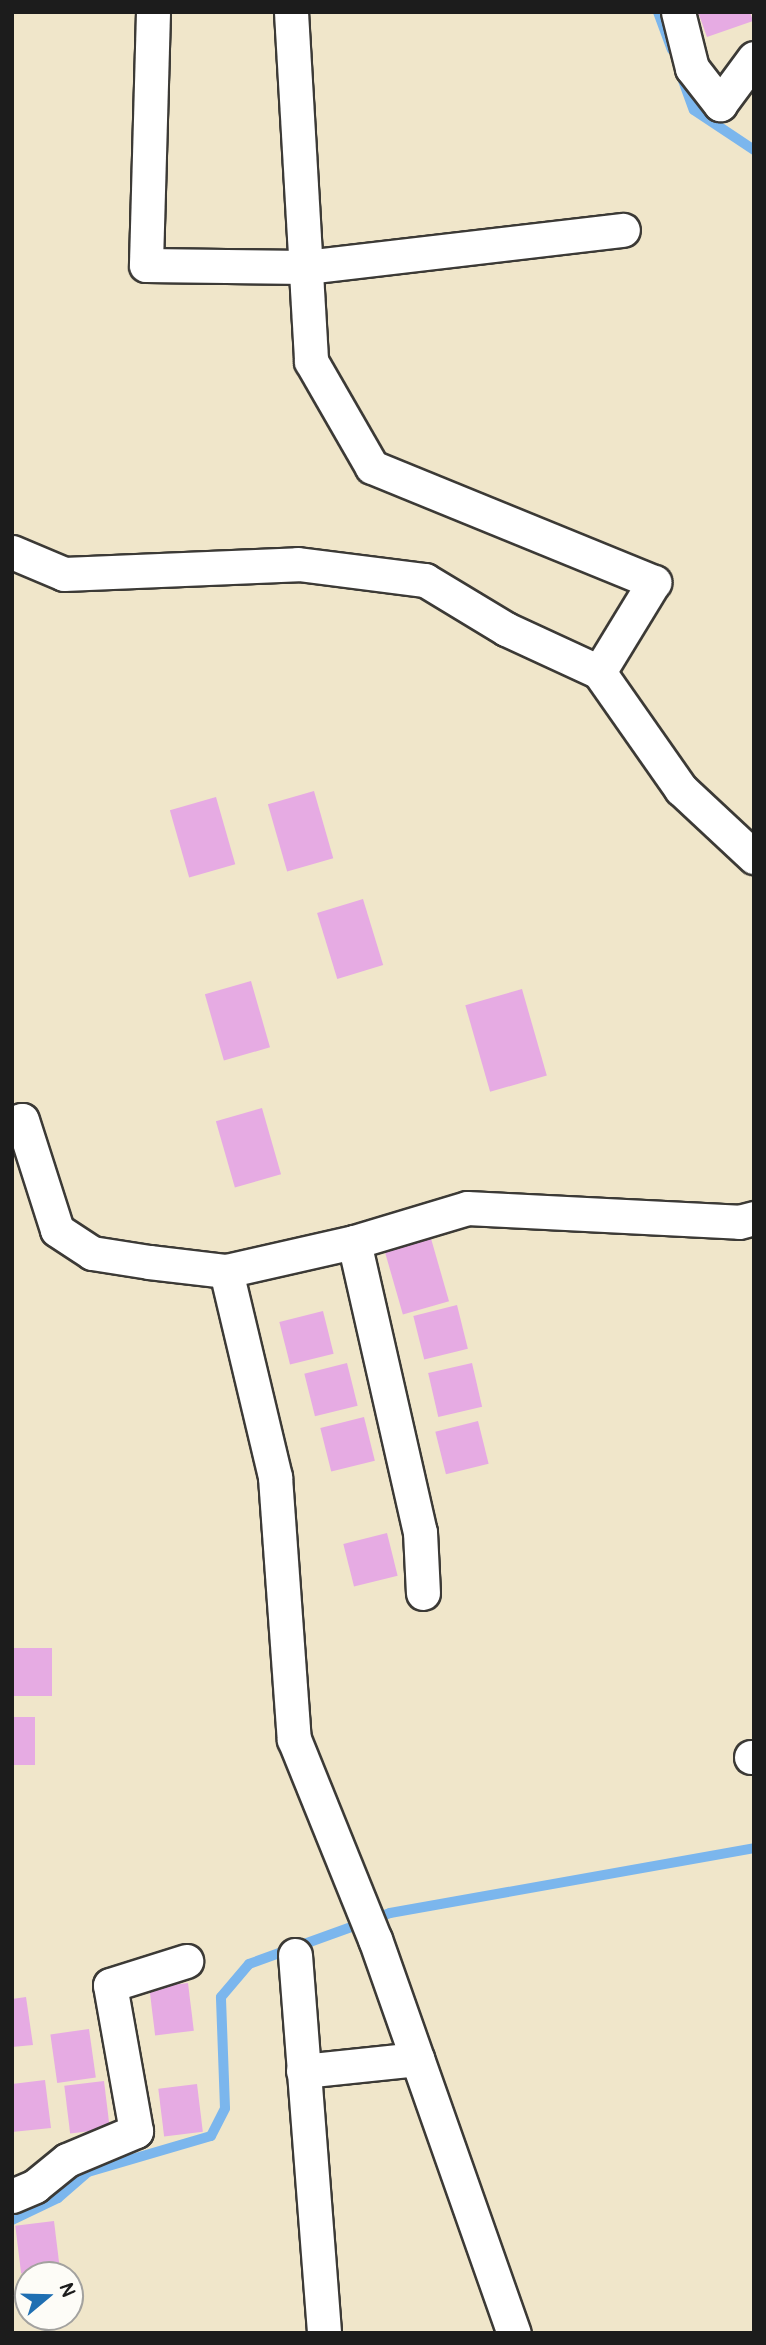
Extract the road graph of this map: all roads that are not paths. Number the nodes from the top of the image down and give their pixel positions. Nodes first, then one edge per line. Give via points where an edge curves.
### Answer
1 (153, 12) edge
2 (291, 12) edge
3 (678, 12) edge
4 (754, 58) edge
5 (624, 230) dead end
6 (306, 267) junction
7 (12, 552) edge
8 (598, 672) junction
9 (754, 857) edge
10 (12, 1123) edge
11 (754, 1218) edge
12 (354, 1242) junction
13 (226, 1271) junction
14 (423, 1593) dead end
15 (295, 1955) dead end
16 (186, 1961) dead end
17 (417, 2059) junction
18 (303, 2071) junction
19 (12, 2196) edge
20 (324, 2333) edge
21 (514, 2333) edge

1 - 6 street via 146,265
2 - 6 street
3 - 4 street via 691,68 720,104
5 - 6 street
6 - 8 street via 311,361 372,467 654,582
7 - 8 street via 64,574 298,565 425,580 506,629
8 - 9 street via 681,789
10 - 13 street via 22,1120 57,1230 92,1253
11 - 12 street via 739,1222 467,1208
12 - 13 street
12 - 14 street via 420,1532
13 - 17 street via 275,1477 294,1739 375,1938
15 - 18 street
16 - 19 street via 110,1985 136,2131 67,2160 34,2186
17 - 18 street
17 - 21 street
18 - 20 street

